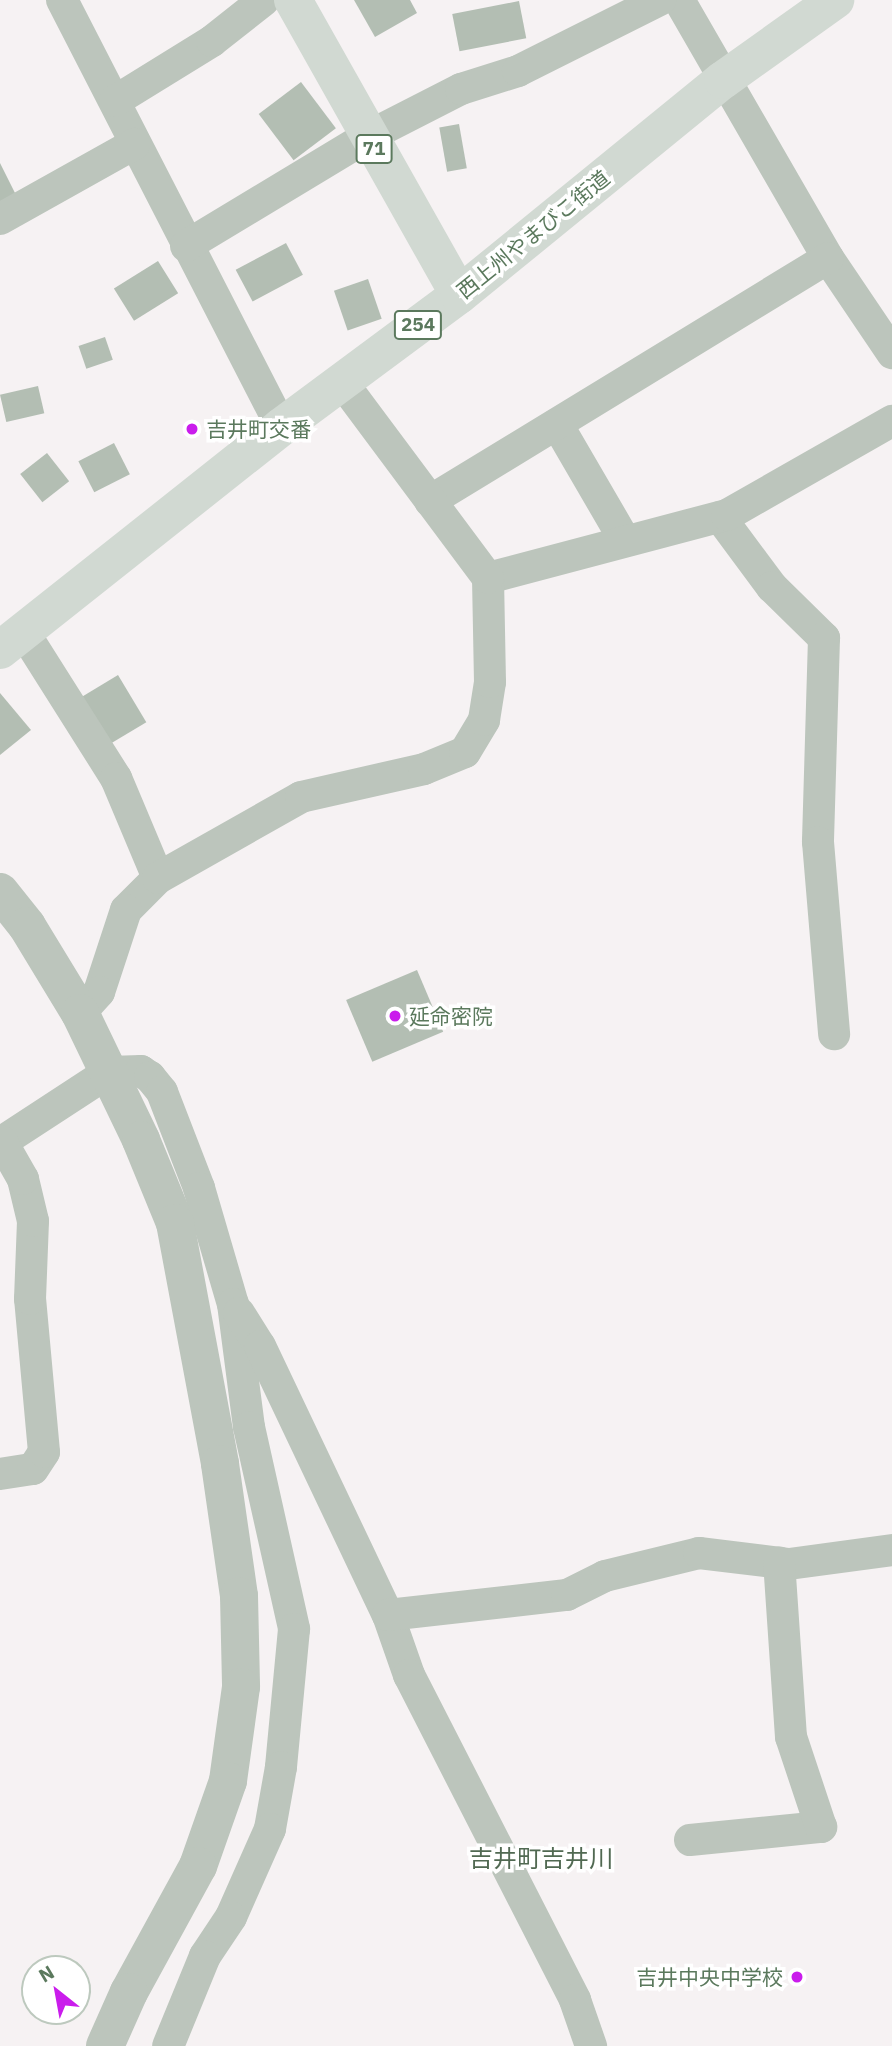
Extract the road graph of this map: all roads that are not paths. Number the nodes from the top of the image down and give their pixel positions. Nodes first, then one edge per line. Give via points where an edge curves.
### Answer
1 (62, 0) edge
2 (264, 0) edge
3 (293, 0) edge
4 (660, 0) edge
5 (679, 0) edge
6 (835, 0) edge
7 (723, 79) junction
8 (115, 101) junction
9 (367, 137) junction
10 (134, 144) junction
11 (0, 219) edge
12 (186, 246) junction
13 (828, 258) junction
14 (459, 295) junction
15 (892, 353) edge
16 (341, 381) junction
17 (892, 421) edge
18 (557, 424) junction
19 (281, 427) junction
20 (430, 501) junction
21 (720, 517) junction
22 (625, 541) junction
23 (488, 578) junction
24 (11, 641) edge
25 (158, 878) junction
26 (0, 892) edge
27 (80, 1013) junction
28 (834, 1034) dead end
29 (109, 1072) junction
30 (1, 1142) edge
31 (233, 1304) junction
32 (0, 1474) edge
33 (892, 1550) edge
34 (779, 1562) junction
35 (388, 1615) junction
36 (690, 1840) dead end
37 (105, 2046) edge
38 (167, 2046) edge
39 (591, 2046) edge

1 - 8 street
2 - 8 street via 212,41
3 - 9 main road, 71
4 - 9 street via 518,71 461,89
5 - 7 street
6 - 7 main road, 西上州やまびこ街道 / 254
7 - 13 street
7 - 14 main road, 西上州やまびこ街道 / 254
8 - 10 street
9 - 12 street
9 - 14 main road, 71
10 - 11 street
10 - 12 street
12 - 19 street
13 - 15 street
13 - 18 street
14 - 16 main road, 西上州やまびこ街道 / 254
16 - 19 main road, 西上州やまびこ街道 / 254
16 - 20 street
17 - 21 street
18 - 20 street
18 - 22 street
19 - 24 main road, 西上州やまびこ街道 / 254
20 - 23 street
21 - 22 street
21 - 28 street via 772,587 824,638 818,842
22 - 23 street
23 - 25 street via 490,682 484,720 465,752 424,769 301,797
24 - 25 street via 116,778
25 - 27 street via 126,910 99,992
26 - 27 street via 27,926
27 - 29 street
29 - 30 street
29 - 31 street via 141,1071 162,1092 199,1188
29 - 37 street via 175,1223 218,1451 237,1583 241,1687 228,1781 198,1867 129,1992
30 - 32 street via 23,1179 33,1221 30,1299 44,1452 33,1469
31 - 35 street via 260,1346
31 - 38 street via 249,1427 294,1629 290,1684 270,1829 231,1917 205,1956
33 - 34 street
34 - 35 street via 699,1553 605,1576 566,1595
34 - 36 street via 791,1737 821,1827
35 - 39 street via 409,1675 575,2000

